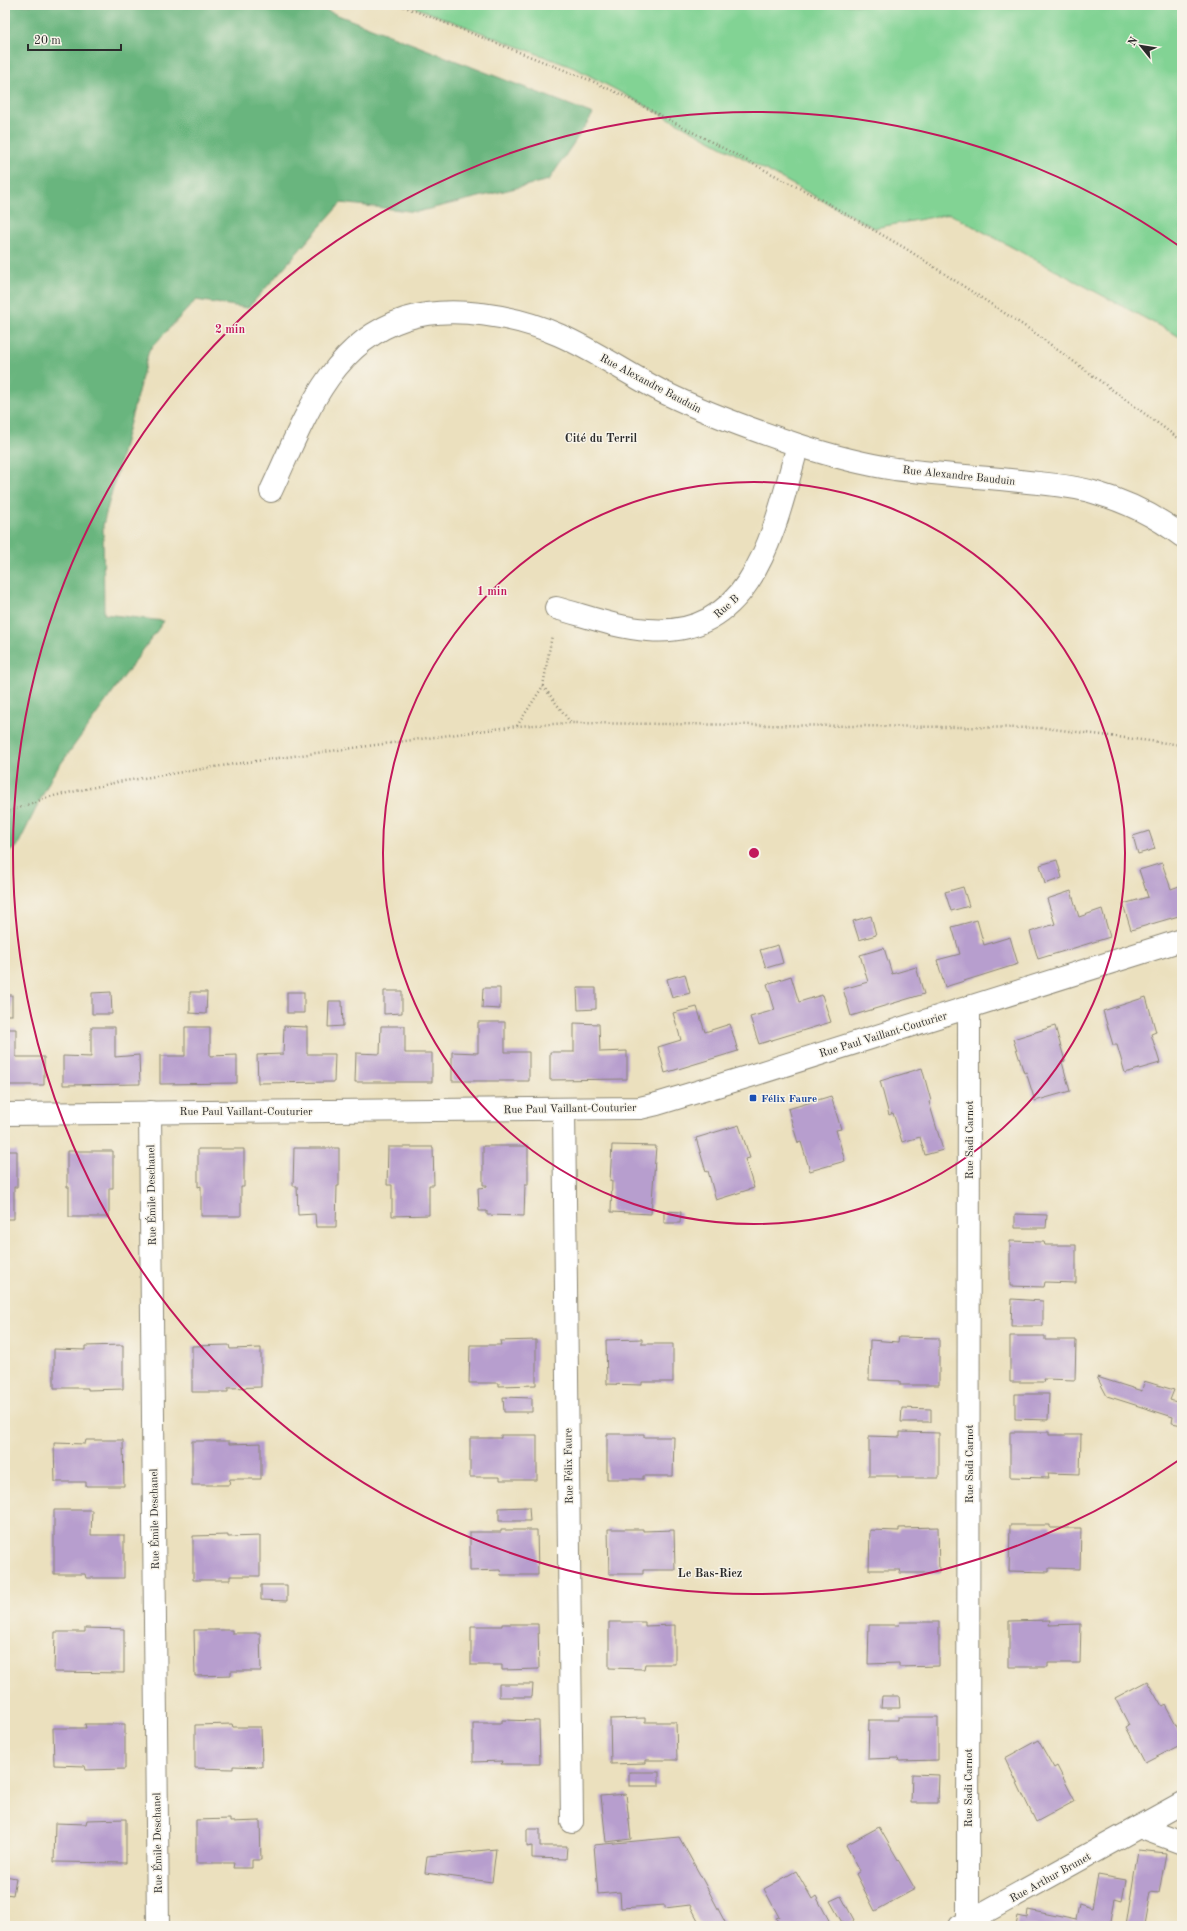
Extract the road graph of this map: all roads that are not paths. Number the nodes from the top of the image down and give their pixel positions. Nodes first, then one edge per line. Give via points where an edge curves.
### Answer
1 (798, 446) junction
2 (271, 492) dead end
3 (1182, 536) edge
4 (556, 608) road end
5 (1182, 940) edge
6 (969, 1007) junction
7 (564, 1109) junction
8 (150, 1112) junction
9 (5, 1114) edge
10 (1182, 1803) edge
11 (572, 1822) dead end
12 (1139, 1827) junction
13 (1182, 1843) edge
14 (964, 1924) edge
15 (158, 1926) edge

1 - 2 street, Rue Alexandre Bauduin via 694,407 559,335 515,320 471,313 427,314 406,318 386,326 354,347 340,362 315,398
1 - 3 street, Rue Alexandre Bauduin via 888,468 1048,484 1091,491 1136,508
1 - 4 street, Rue B via 763,557 741,592 725,609 709,620 689,627 649,630 628,628
5 - 6 street, Rue Paul Vaillant-Couturier
6 - 7 street, Rue Paul Vaillant-Couturier via 657,1104 627,1108
6 - 14 street, Rue Sadi Carnot
7 - 8 street, Rue Paul Vaillant-Couturier
7 - 11 street, Rue Félix Faure
8 - 9 street, Rue Paul Vaillant-Couturier
8 - 15 street, Rue Émile Deschanel
10 - 12 street, Rue Arthur Brunet
12 - 13 street
12 - 14 street, Rue Arthur Brunet

